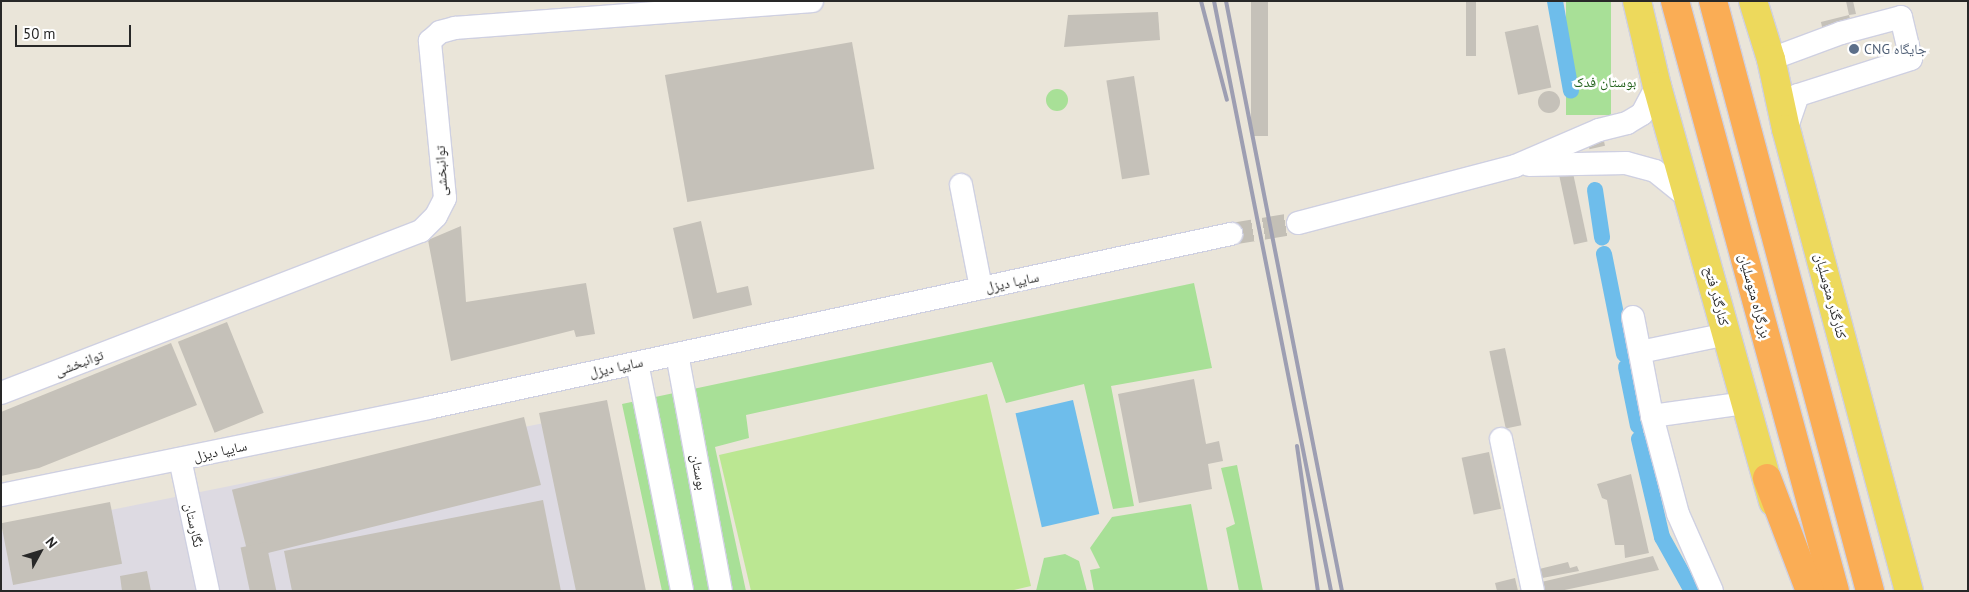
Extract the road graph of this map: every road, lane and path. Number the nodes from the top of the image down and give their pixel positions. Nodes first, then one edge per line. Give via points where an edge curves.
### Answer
1 (812, 1) edge
2 (1637, 1) edge
3 (1675, 1) edge
4 (1713, 1) edge
5 (1753, 1) edge
6 (604, 9) edge
7 (1771, 58) junction
8 (1657, 86) junction
9 (1786, 129) junction
10 (1515, 166) junction
11 (961, 186) dead end
12 (1690, 199) junction
13 (1298, 223) tunnel mouth
14 (1230, 234) tunnel mouth
15 (981, 288) junction
16 (1633, 317) dead end
17 (1727, 334) junction
18 (1640, 352) junction
19 (677, 354) junction
20 (637, 363) junction
21 (1, 393) edge
22 (1746, 403) junction
23 (1652, 416) junction
24 (1500, 439) dead end
25 (180, 459) junction
26 (1767, 478) junction
27 (1, 495) edge
28 (208, 591) edge
29 (682, 591) edge
30 (721, 591) edge
31 (1533, 591) edge
32 (1712, 591) edge
33 (1795, 591) edge
34 (1810, 591) edge
35 (1835, 591) edge
36 (1870, 591) edge
37 (1909, 591) edge

1 - 6 street, توانبخشی
2 - 8 main road, کنارگذر فتح
3 - 35 highway, بزرگراه متوسلیان
4 - 36 highway
5 - 7 main road, کنارگذر متوسلیان
6 - 21 street, توانبخشی via 455,28 440,32 430,41 445,198 436,216 421,232
7 - 9 main road, کنارگذر متوسلیان
7 - 9 street via 1841,33 1901,17 1911,59 1798,95
8 - 10 street via 1642,114 1627,124 1599,130
8 - 12 main road, کنارگذر فتح
9 - 37 main road, کنارگذر متوسلیان
10 - 12 street via 1626,163 1656,171
10 - 13 street
11 - 15 street
12 - 17 main road, کنارگذر فتح
14 - 15 street, سایپا دیزل
15 - 19 street, سایپا دیزل
16 - 18 street
17 - 18 street
17 - 22 main road, کنارگذر فتح
18 - 23 street
19 - 20 street, سایپا دیزل
19 - 30 street, بوستان
20 - 25 street, سایپا دیزل
20 - 29 street
22 - 23 street
22 - 26 main road, کنارگذر فتح
23 - 32 street via 1678,514
24 - 31 street
25 - 27 street, سایپا دیزل
25 - 28 street, نگارستان
26 - 33 main road, کنارگذر فتح
26 - 34 highway

